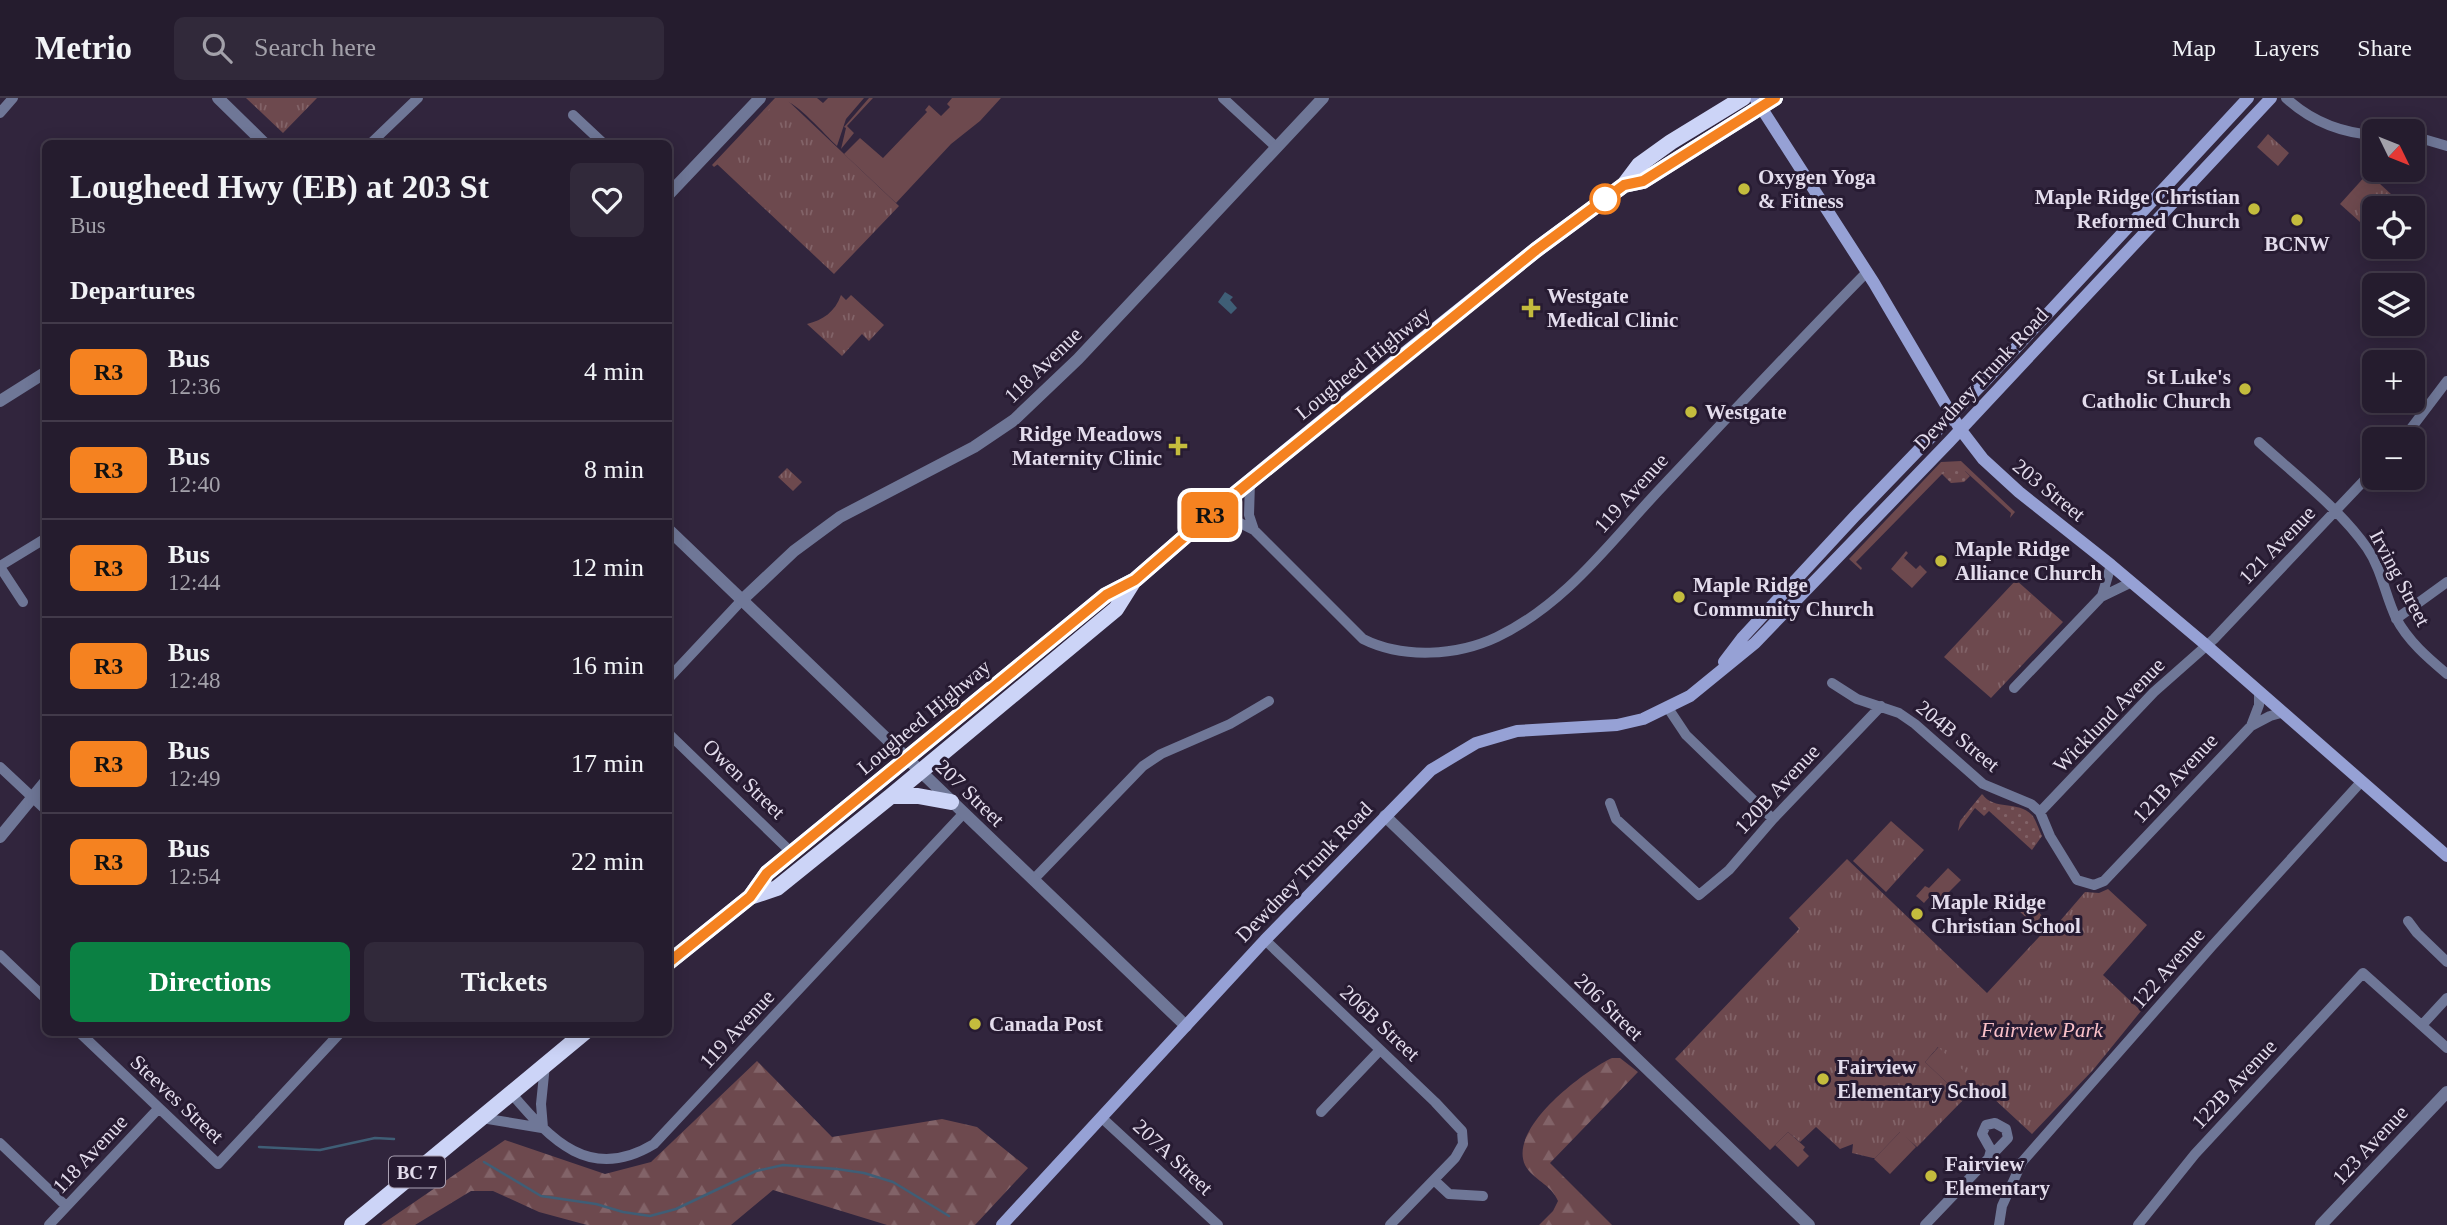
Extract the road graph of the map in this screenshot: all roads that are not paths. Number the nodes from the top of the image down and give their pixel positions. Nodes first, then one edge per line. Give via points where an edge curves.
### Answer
1 (13, 98) edge
2 (218, 98) edge
3 (418, 98) edge
4 (1223, 98) edge
5 (1322, 98) edge
6 (1743, 98) edge
7 (1775, 98) edge
8 (2248, 98) edge
9 (2272, 98) edge
10 (2286, 98) edge
11 (752, 101) edge
12 (1758, 102) edge
13 (0, 113) edge
14 (573, 115) dead end
15 (2362, 133) edge
16 (261, 140) edge
17 (374, 140) edge
18 (600, 140) edge
19 (2426, 140) edge
20 (2447, 146) edge
21 (1276, 147) junction
22 (1624, 185) junction
23 (672, 191) edge
24 (1867, 272) junction
25 (42, 375) edge
26 (2447, 381) edge
27 (0, 401) edge
28 (1952, 415) junction
29 (2412, 427) edge
30 (1960, 429) junction
31 (2259, 442) dead end
32 (1250, 482) junction
33 (2362, 483) edge
34 (2335, 512) junction
35 (1205, 519) junction
36 (1254, 530) junction
37 (672, 533) edge
38 (42, 541) edge
39 (2111, 565) junction
40 (0, 567) edge
41 (1135, 580) junction
42 (2132, 582) junction
43 (2447, 582) edge
44 (2101, 597) junction
45 (742, 600) junction
46 (23, 602) dead end
47 (2396, 619) junction
48 (2206, 645) junction
49 (2447, 674) edge
50 (672, 675) edge
51 (1712, 679) junction
52 (1832, 683) dead end
53 (2014, 688) dead end
54 (2259, 692) junction
55 (1269, 701) dead end
56 (1881, 706) junction
57 (1668, 708) junction
58 (2281, 713) junction
59 (2251, 726) junction
60 (672, 737) edge
61 (906, 758) junction
62 (0, 767) edge
63 (920, 772) junction
64 (2361, 782) junction
65 (42, 785) edge
66 (891, 796) junction
67 (32, 798) junction
68 (951, 802) junction
69 (1610, 803) dead end
70 (42, 807) edge
71 (2040, 812) junction
72 (964, 814) junction
73 (1385, 816) junction
74 (1773, 818) junction
75 (0, 837) edge
76 (792, 853) junction
77 (2447, 856) edge
78 (1033, 880) junction
79 (750, 897) junction
80 (2408, 921) dead end
81 (1265, 940) junction
82 (0, 955) edge
83 (672, 960) edge
84 (2447, 961) edge
85 (42, 995) edge
86 (2447, 998) edge
87 (2422, 1025) junction
88 (1186, 1026) junction
89 (83, 1036) edge
90 (337, 1036) edge
91 (580, 1036) edge
92 (2447, 1048) edge
93 (1380, 1050) junction
94 (545, 1065) junction
95 (2447, 1092) edge
96 (512, 1093) junction
97 (158, 1109) junction
98 (1321, 1112) dead end
99 (482, 1118) junction
100 (1102, 1118) junction
101 (543, 1129) junction
102 (0, 1143) edge
103 (1989, 1157) dead end
104 (1434, 1180) junction
105 (1483, 1196) dead end
106 (66, 1206) junction
107 (49, 1225) edge
108 (352, 1225) edge
109 (1002, 1225) edge
110 (1218, 1225) edge
111 (1390, 1225) edge
112 (1809, 1225) edge
113 (1925, 1225) edge
114 (2000, 1225) edge
115 (2138, 1225) edge
116 (2321, 1225) edge

1 - 13 street
2 - 16 street
3 - 17 street
4 - 21 street
5 - 21 street, 118 Avenue
6 - 22 highway, Lougheed Highway via 1639,165
7 - 12 highway, Lougheed Highway
8 - 28 main road, Dewdney Trunk Road
9 - 30 main road, Dewdney Trunk Road
10 - 15 street via 2331,127
11 - 23 street
12 - 22 highway, Lougheed Highway via 1643,181
12 - 24 main road, 203 Street
14 - 18 street
19 - 20 street
21 - 45 street, 118 Avenue via 1023,412 974,447 840,517 794,551
22 - 32 highway, Lougheed Highway via 1536,250
24 - 28 main road, 203 Street
24 - 36 street, 119 Avenue via 1580,576 1548,606 1497,637 1466,649 1420,652 1376,646 1363,639
25 - 27 street
26 - 29 street
28 - 30 main road, 203 Street
28 - 51 main road, Dewdney Trunk Road via 1743,637
30 - 39 main road, 203 Street via 1994,469
30 - 51 main road, Dewdney Trunk Road via 1755,643
31 - 34 street, Irving Street
32 - 35 highway, Lougheed Highway
32 - 36 street via 1249,515
33 - 34 street, 121 Avenue
34 - 47 street, Irving Street via 2372,556
34 - 48 street, 121 Avenue
35 - 36 street via 1238,522
35 - 41 highway, Lougheed Highway
37 - 45 street, 207 Street
38 - 40 street
39 - 42 main road, 203 Street
39 - 44 street
40 - 46 street
41 - 61 highway, Lougheed Highway via 1106,595
41 - 63 highway, Lougheed Highway via 1116,609
42 - 44 street
42 - 48 main road, 203 Street
43 - 47 street
44 - 53 street
45 - 50 street
45 - 61 street, 207 Street
47 - 49 street, Irving Street via 2418,648
48 - 54 main road, 203 Street
48 - 71 street, Wicklund Avenue via 2154,692
51 - 57 main road, Dewdney Trunk Road
52 - 56 street, 204B Street via 1857,699
54 - 58 main road, 203 Street
54 - 59 street
55 - 78 street via 1143,766
56 - 71 street, 204B Street via 1915,724 1983,784 2030,803
56 - 74 street, 120B Avenue
57 - 73 main road, Dewdney Trunk Road via 1617,725 1517,731 1476,743 1431,771
57 - 74 street via 1686,735
58 - 59 street, 121B Avenue
58 - 64 main road, 203 Street
59 - 71 street, 121B Avenue via 2104,881 2094,885 2077,880
60 - 76 street, Owen Street
61 - 63 street, 207 Street
61 - 76 highway, Lougheed Highway
62 - 67 street
63 - 66 highway, Lougheed Highway
63 - 68 street, 207 Street
64 - 77 main road, 203 Street
64 - 114 street, 122 Avenue via 2022,1162 2002,1206
65 - 67 street
66 - 68 highway
66 - 79 highway, Lougheed Highway via 777,888
67 - 70 street
67 - 75 street
68 - 72 street, 207 Street
69 - 74 street, 120B Avenue via 1616,819 1699,895 1729,870
72 - 78 street, 207 Street
72 - 101 street, 119 Avenue via 654,1144 636,1153 601,1159 582,1156
73 - 81 main road, Dewdney Trunk Road
73 - 112 street, 206 Street
76 - 79 highway, Lougheed Highway via 767,873
78 - 88 street, 207 Street
79 - 83 highway, Lougheed Highway
80 - 84 street
81 - 88 main road, Dewdney Trunk Road
81 - 93 street, 206B Street
82 - 85 street
86 - 87 street
87 - 92 street
87 - 115 street, 122B Avenue via 2363,973 2195,1154
88 - 100 main road, Dewdney Trunk Road
89 - 97 street, Steeves Street
90 - 97 street, Steeves Street via 218,1164
91 - 94 highway, BC 7
93 - 98 street
93 - 104 street, 206B Street via 1456,1123 1463,1137 1460,1151
94 - 96 highway, BC 7
94 - 101 street
95 - 116 street, 123 Avenue
96 - 99 highway, BC 7
96 - 101 street, 119 Avenue
97 - 106 street, 118 Avenue
99 - 101 street
99 - 108 highway, BC 7
100 - 109 main road, Dewdney Trunk Road
100 - 110 street, 207A Street
102 - 106 street
103 - 113 street
104 - 105 street via 1448,1194
104 - 111 street
106 - 107 street, 118 Avenue

